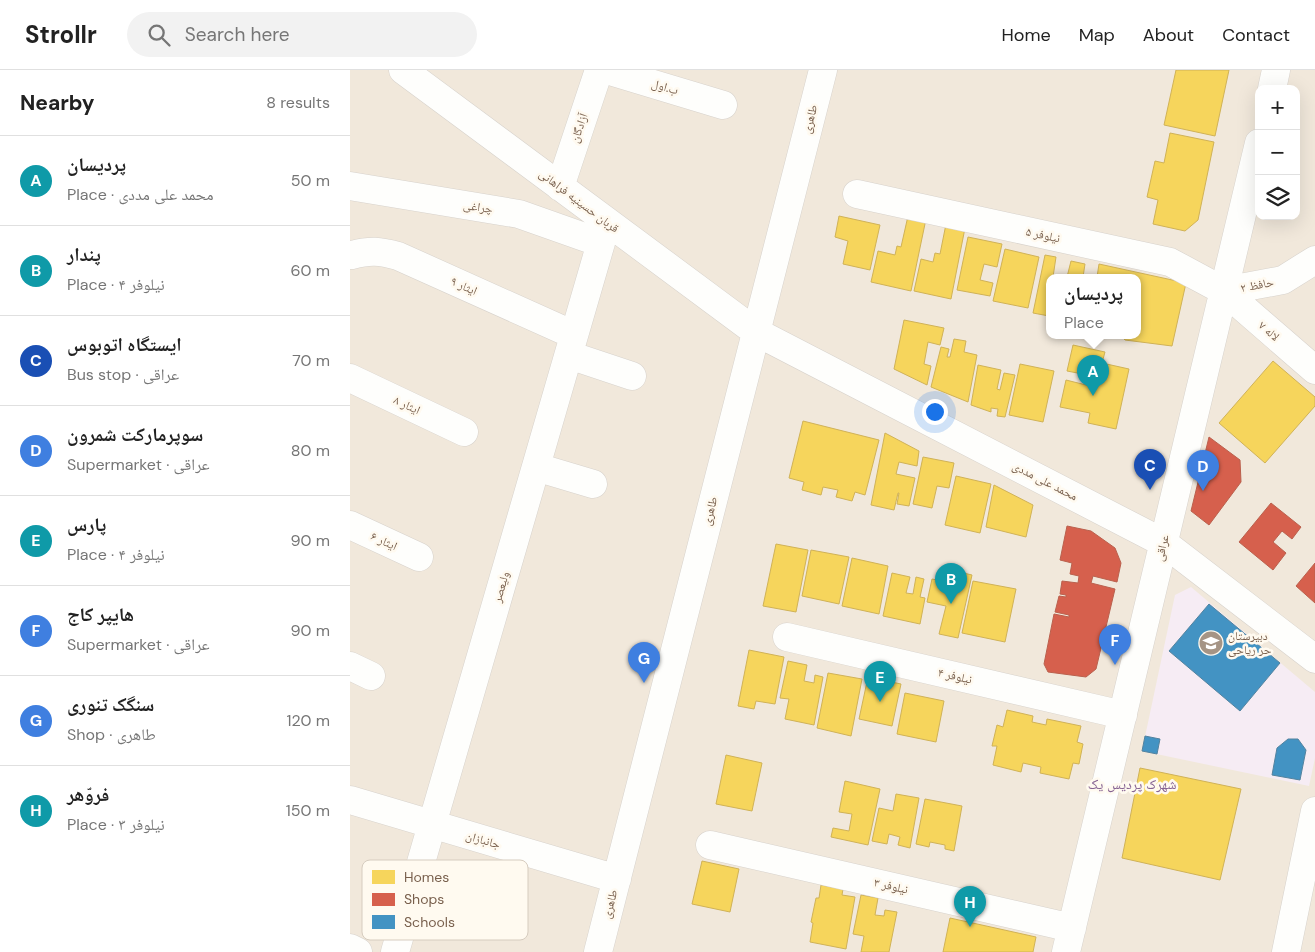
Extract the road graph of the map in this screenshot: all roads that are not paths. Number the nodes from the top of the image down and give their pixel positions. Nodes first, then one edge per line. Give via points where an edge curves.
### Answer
1 (599, 70) edge
2 (606, 70) edge
3 (823, 70) edge
4 (1276, 70) edge
5 (414, 74) edge
6 (1273, 85) edge
7 (723, 104) dead end
8 (1255, 160) edge
9 (350, 186) edge
10 (560, 187) junction
11 (857, 194) dead end
12 (604, 232) junction
13 (351, 257) edge
14 (1315, 260) edge
15 (1224, 291) junction
16 (756, 332) junction
17 (571, 345) junction
18 (1315, 370) edge
19 (632, 376) dead end
20 (350, 378) edge
21 (464, 432) dead end
22 (536, 467) junction
23 (592, 484) dead end
24 (350, 525) edge
25 (1164, 543) junction
26 (419, 557) dead end
27 (788, 637) dead end
28 (1315, 659) edge
29 (1122, 715) junction
30 (350, 800) edge
31 (1315, 811) edge
32 (432, 825) junction
33 (710, 845) dead end
34 (422, 860) edge
35 (617, 879) junction
36 (1069, 940) edge
37 (350, 948) edge
38 (358, 952) edge
39 (598, 952) edge
40 (1286, 952) edge

1 - 10 street, آزادگان
2 - 7 street, ب.اول
3 - 16 street, طاهری
4 - 6 street
5 - 10 street, قربان حسینیه فراهانی
8 - 15 street, عراقی
9 - 12 street, چراغی via 519,214
10 - 12 street, قربان حسینیه فراهانی
11 - 15 street, نیلوفر ۵ via 1170,262
12 - 16 street, قربان حسینیه فراهانی
12 - 17 street, ولیعصر
13 - 17 street, ایثار ۹ via 380,251 398,256
14 - 15 street, حافظ ۲ via 1283,280
15 - 18 street, لاله ۷
15 - 25 street, عراقی
16 - 25 street, محمد علی مددی
16 - 35 street, طاهری
17 - 19 street, ایثار ۹
17 - 22 street, ولیعصر
20 - 21 street, ایثار ۸
22 - 23 street
22 - 32 street, ولیعصر
24 - 26 street, ایثار ۶
25 - 28 street, محمد علی مددی
25 - 29 street, عراقی
27 - 29 street, نیلوفر ۴
29 - 36 street, عراقی
30 - 32 street, جانبازان
31 - 40 street
32 - 34 street, ولیعصر
32 - 35 street, جانبازان
33 - 36 street, نیلوفر ۳
35 - 39 street, طاهری
37 - 38 street

